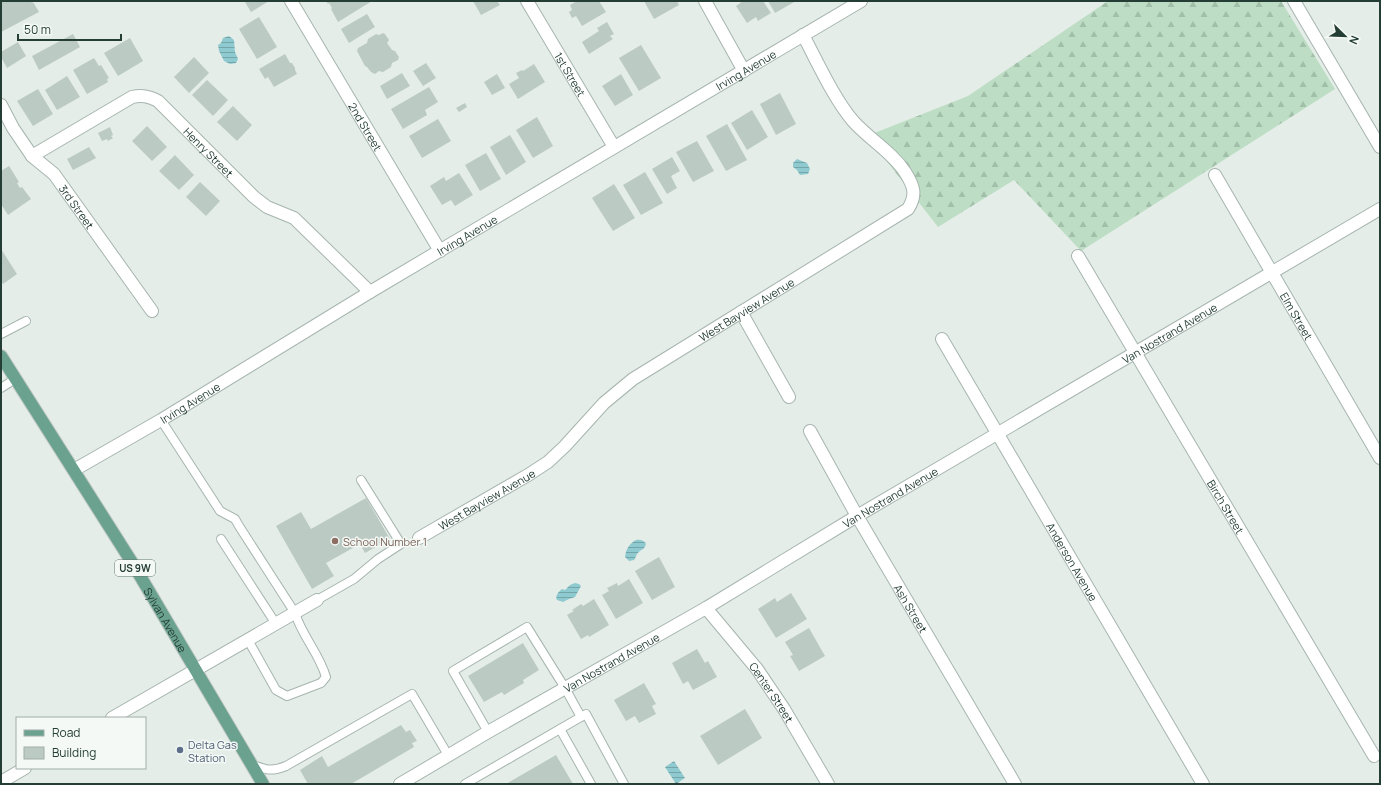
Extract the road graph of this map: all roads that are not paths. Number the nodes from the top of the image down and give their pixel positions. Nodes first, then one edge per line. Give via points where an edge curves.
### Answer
1 (291, 1) edge
2 (527, 1) edge
3 (705, 1) edge
4 (862, 1) edge
5 (1294, 1) edge
6 (804, 35) junction
7 (744, 71) junction
8 (1, 105) edge
9 (614, 147) junction
10 (1380, 147) edge
11 (32, 156) junction
12 (1215, 174) dead end
13 (1380, 209) edge
14 (440, 251) junction
15 (1078, 256) dead end
16 (1272, 272) junction
17 (370, 292) junction
18 (152, 311) dead end
19 (741, 312) junction
20 (26, 321) dead end
21 (1, 334) edge
22 (942, 340) dead end
23 (1135, 352) junction
24 (1, 356) edge
25 (15, 379) junction
26 (1, 388) edge
27 (789, 397) dead end
28 (161, 420) junction
29 (810, 431) dead end
30 (997, 433) junction
31 (1380, 458) edge
32 (74, 470) junction
33 (360, 480) dead end
34 (857, 516) junction
35 (419, 538) dead end
36 (221, 539) dead end
37 (317, 600) joint
38 (706, 608) junction
39 (295, 613) junction
40 (276, 624) junction
41 (248, 640) junction
42 (196, 670) junction
43 (565, 688) junction
44 (114, 717) edge
45 (581, 717) junction
46 (560, 729) junction
47 (488, 732) junction
48 (448, 755) junction
49 (1374, 756) dead end
50 (251, 764) junction
51 (23, 769) edge
52 (1, 782) edge
53 (263, 784) edge
54 (400, 784) edge
55 (465, 784) edge
56 (591, 784) edge
57 (624, 784) edge
58 (828, 784) edge
59 (1015, 784) edge
60 (1203, 784) edge

1 - 14 street, 2nd Street
2 - 9 street, 1st Street
3 - 7 street
4 - 6 street, Irving Avenue
5 - 10 street
6 - 7 street, Irving Avenue
6 - 19 street, West Bayview Avenue via 851,119 896,159 906,173 914,194 908,209
7 - 9 street, Irving Avenue
8 - 11 street, 3rd Street
9 - 14 street, Irving Avenue
11 - 17 street, Henry Street via 132,97 148,96 158,101 254,197 267,207 294,218
11 - 18 street, 3rd Street via 54,174
12 - 16 street, Elm Street
13 - 16 street, Van Nostrand Avenue
14 - 17 street, Irving Avenue
15 - 23 street, Birch Street
16 - 23 street, Van Nostrand Avenue
16 - 31 street, Elm Street
17 - 28 street, Irving Avenue
19 - 27 street
19 - 35 street, West Bayview Avenue via 621,387 548,462
20 - 21 lane
22 - 30 street, Anderson Avenue
23 - 30 street, Van Nostrand Avenue
23 - 49 street, Birch Street
24 - 25 main road, Sylvan Avenue / US 9W
25 - 26 lane
25 - 32 main road, Sylvan Avenue / US 9W
28 - 32 street, Irving Avenue
28 - 39 lane via 220,510 235,519
29 - 34 street, Ash Street
30 - 34 street, Van Nostrand Avenue
30 - 60 street, Anderson Avenue
32 - 42 main road, Sylvan Avenue / US 9W
33 - 37 lane via 401,544 354,578
34 - 38 street, Van Nostrand Avenue
34 - 59 street, Ash Street
36 - 40 lane
37 - 39 street
38 - 43 street, Van Nostrand Avenue
38 - 58 street, Center Street via 757,669
39 - 40 street
39 - 41 lane via 298,624 322,664 326,677 321,683 287,696 282,694 276,690
40 - 41 street
41 - 42 street
42 - 44 street
42 - 50 main road, Sylvan Avenue / US 9W
43 - 45 lane
43 - 47 street, Van Nostrand Avenue
43 - 47 lane via 527,627 453,672
45 - 46 lane
45 - 57 lane via 586,714
46 - 55 lane
46 - 56 lane
47 - 48 street, Van Nostrand Avenue
48 - 50 lane via 412,694 286,766 266,770
48 - 54 street, Van Nostrand Avenue
50 - 53 main road, Sylvan Avenue / US 9W
51 - 52 street

